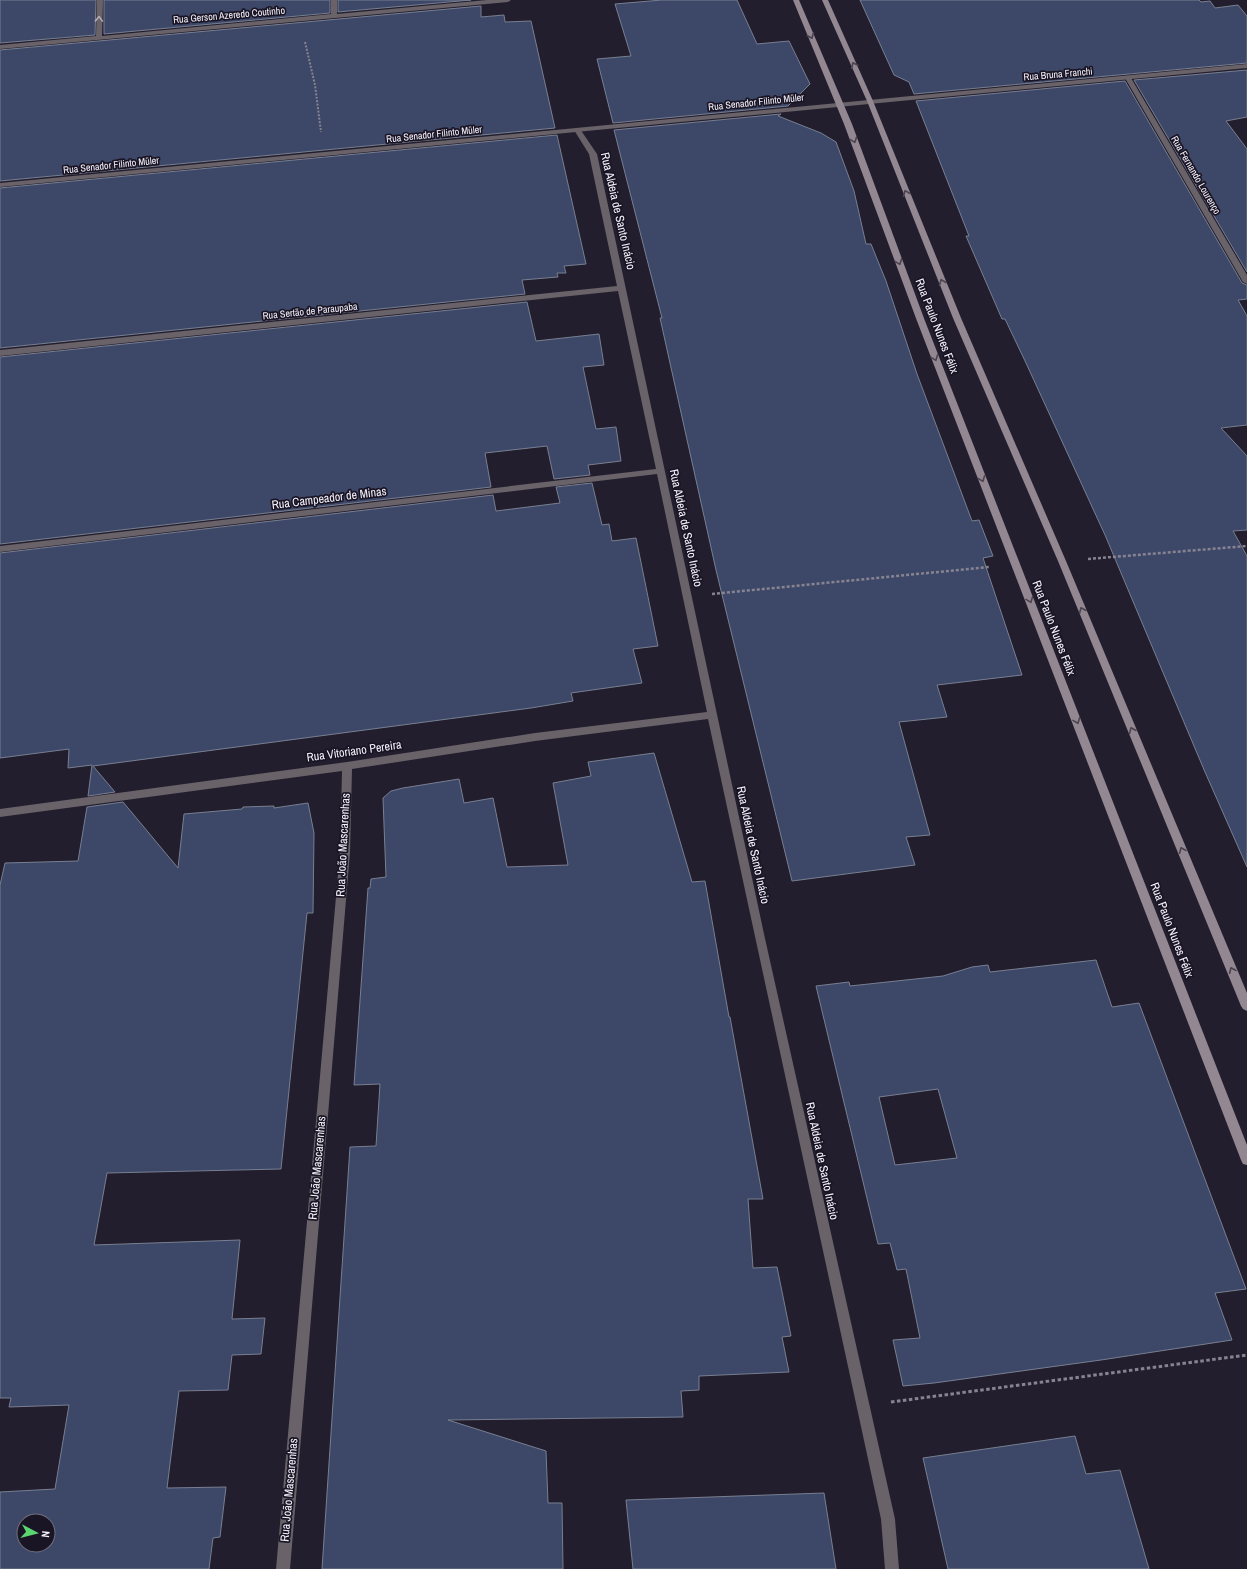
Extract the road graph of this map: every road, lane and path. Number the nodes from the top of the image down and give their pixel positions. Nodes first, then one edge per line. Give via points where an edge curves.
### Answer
1 (100, 0) edge
2 (334, 0) edge
3 (508, 0) edge
4 (796, 0) edge
5 (826, 0) edge
6 (334, 15) junction
7 (299, 18) junction
8 (99, 37) junction
9 (0, 47) edge
10 (1247, 66) edge
11 (1128, 78) junction
12 (870, 101) junction
13 (840, 104) junction
14 (578, 130) junction
15 (324, 154) junction
16 (0, 186) edge
17 (1247, 282) edge
18 (622, 288) junction
19 (0, 353) edge
20 (660, 471) junction
21 (1247, 546) edge
22 (0, 549) edge
23 (1062, 561) junction
24 (1016, 565) junction
25 (687, 596) junction
26 (712, 715) junction
27 (347, 766) junction
28 (0, 813) edge
29 (1247, 1006) edge
30 (1247, 1160) edge
31 (1247, 1354) edge
32 (862, 1406) junction
33 (283, 1569) edge
34 (892, 1569) edge

8 -> 1 street
2 - 6 street
3 - 6 street, Rua Gerson Azeredo Coutinho
4 -> 13 main road, Rua Paulo Nunes Félix
12 -> 5 main road, Rua Paulo Nunes Félix
6 - 7 street, Rua Gerson Azeredo Coutinho
7 - 8 street, Rua Gerson Azeredo Coutinho
7 - 15 path via 315,85
8 - 9 street, Rua Gerson Azeredo Coutinho
10 - 11 street, Rua Bruna Franchi
11 - 12 street, Rua Bruna Franchi
11 - 17 street, Rua Fernando Lourenço
12 - 13 street, Rua Senador Filinto Müler
23 -> 12 main road, Rua Paulo Nunes Félix via 957,318
13 - 14 street, Rua Senador Filinto Müler
13 -> 24 main road, Rua Paulo Nunes Félix
14 - 15 street, Rua Senador Filinto Müler
14 - 18 street, Rua Aldeia de Santo Inácio via 593,154
15 - 16 street, Rua Senador Filinto Müler
18 - 19 street, Rua Sertão de Paraupaba
18 - 20 street, Rua Aldeia de Santo Inácio
20 - 22 street, Rua Campeador de Minas
20 - 25 street, Rua Aldeia de Santo Inácio
21 - 23 path
29 -> 23 main road, Rua Paulo Nunes Félix
24 - 25 path
24 -> 30 main road, Rua Paulo Nunes Félix
25 - 26 street, Rua Aldeia de Santo Inácio
26 - 27 street, Rua Vitoriano Pereira via 535,737
26 - 32 street, Rua Aldeia de Santo Inácio
27 - 28 street, Rua Vitoriano Pereira
27 - 33 street, Rua João Mascarenhas via 345,852
31 - 32 path
32 - 34 street, Rua Aldeia de Santo Inácio via 888,1519

